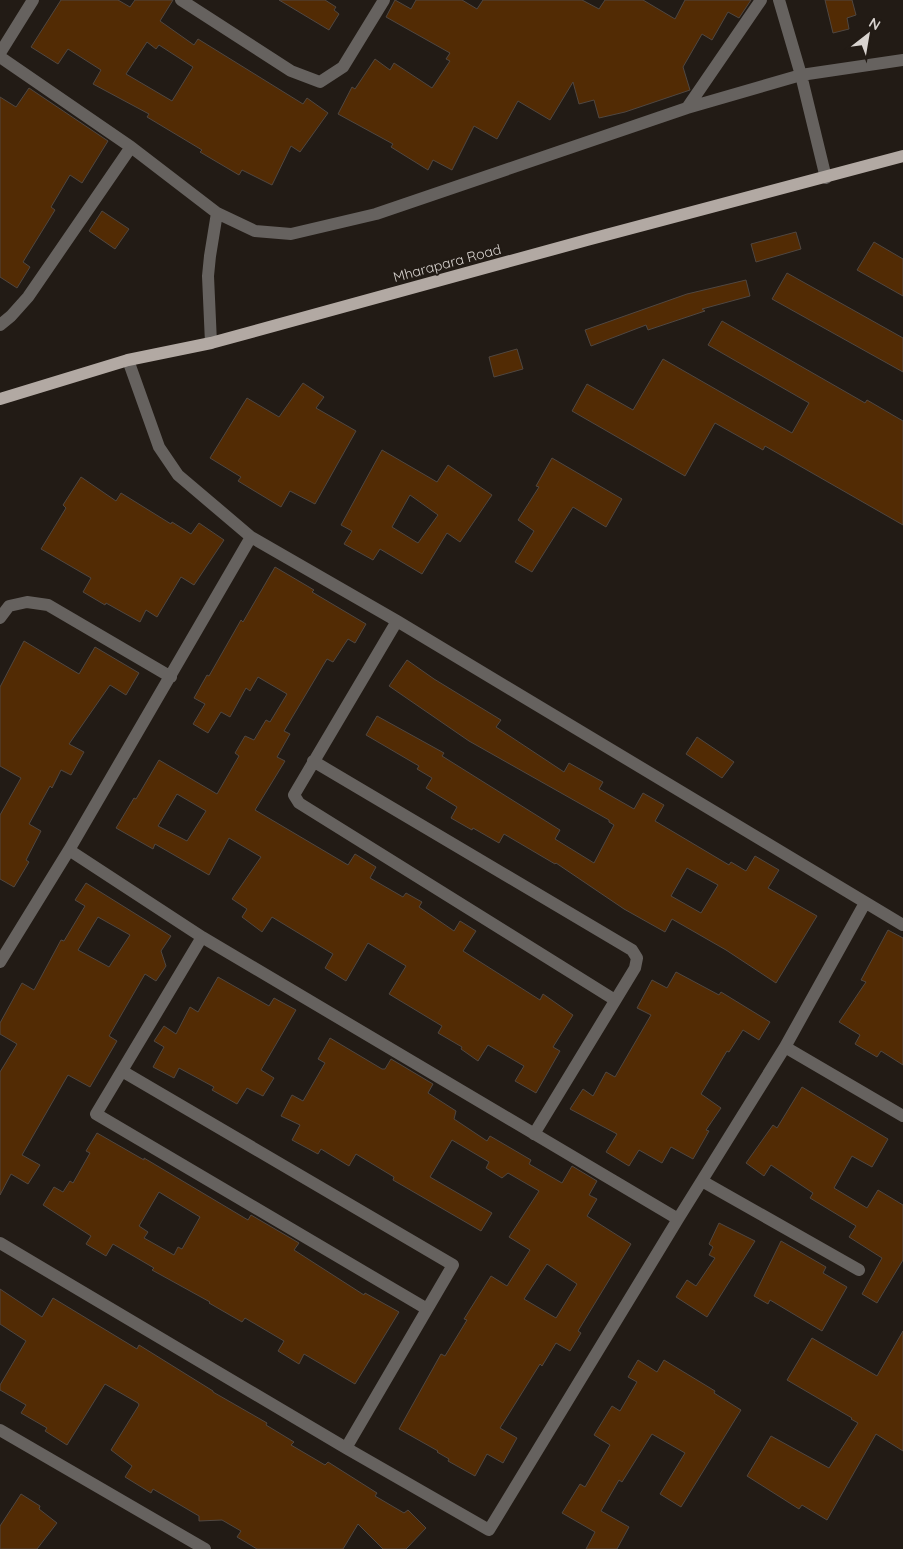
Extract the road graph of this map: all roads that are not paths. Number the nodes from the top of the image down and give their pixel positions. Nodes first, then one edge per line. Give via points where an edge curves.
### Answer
1 (33, 0) edge
2 (180, 0) edge
3 (384, 0) edge
4 (761, 0) edge
5 (779, 0) edge
6 (0, 52) edge
7 (0, 57) edge
8 (903, 60) edge
9 (801, 75) junction
10 (687, 108) junction
11 (131, 147) junction
12 (903, 156) edge
13 (826, 178) junction
14 (217, 213) junction
15 (0, 325) edge
16 (211, 343) junction
17 (128, 360) junction
18 (0, 399) edge
19 (251, 537) junction
20 (0, 618) edge
21 (397, 621) junction
22 (171, 677) junction
23 (313, 761) junction
24 (69, 850) junction
25 (865, 903) junction
26 (903, 925) edge
27 (202, 937) junction
28 (0, 962) edge
29 (615, 1000) junction
30 (784, 1047) junction
31 (122, 1071) junction
32 (903, 1116) edge
33 (534, 1134) junction
34 (702, 1181) junction
35 (678, 1218) junction
36 (0, 1242) edge
37 (860, 1270) dead end
38 (427, 1309) junction
39 (0, 1430) edge
40 (346, 1448) junction
41 (205, 1549) edge

1 - 6 street
2 - 3 street via 291,71 320,82 344,66
4 - 10 street
5 - 9 street
7 - 11 street
8 - 9 street
9 - 10 street
9 - 13 street
10 - 14 street via 376,214 291,234 255,231
11 - 14 street
11 - 15 street via 28,297
12 - 13 main road, Mharapara Road
13 - 16 main road, Mharapara Road via 577,242
14 - 16 street via 208,276
16 - 17 main road, Mharapara Road
17 - 18 main road, Mharapara Road
17 - 19 street via 159,447 178,475
19 - 21 street
19 - 22 street
20 - 22 street via 8,606 27,602 48,605
21 - 23 street
21 - 25 street
22 - 24 street
23 - 29 street via 294,795 299,803
23 - 29 street via 632,950 636,958 635,968
24 - 27 street
24 - 28 street
25 - 26 street
25 - 30 street
27 - 31 street
27 - 33 street
29 - 33 street
30 - 32 street
30 - 34 street
31 - 38 street via 96,1114
31 - 38 street via 453,1265
33 - 35 street
34 - 35 street
34 - 37 street
35 - 40 street via 489,1530
36 - 40 street
38 - 40 street
39 - 41 street

